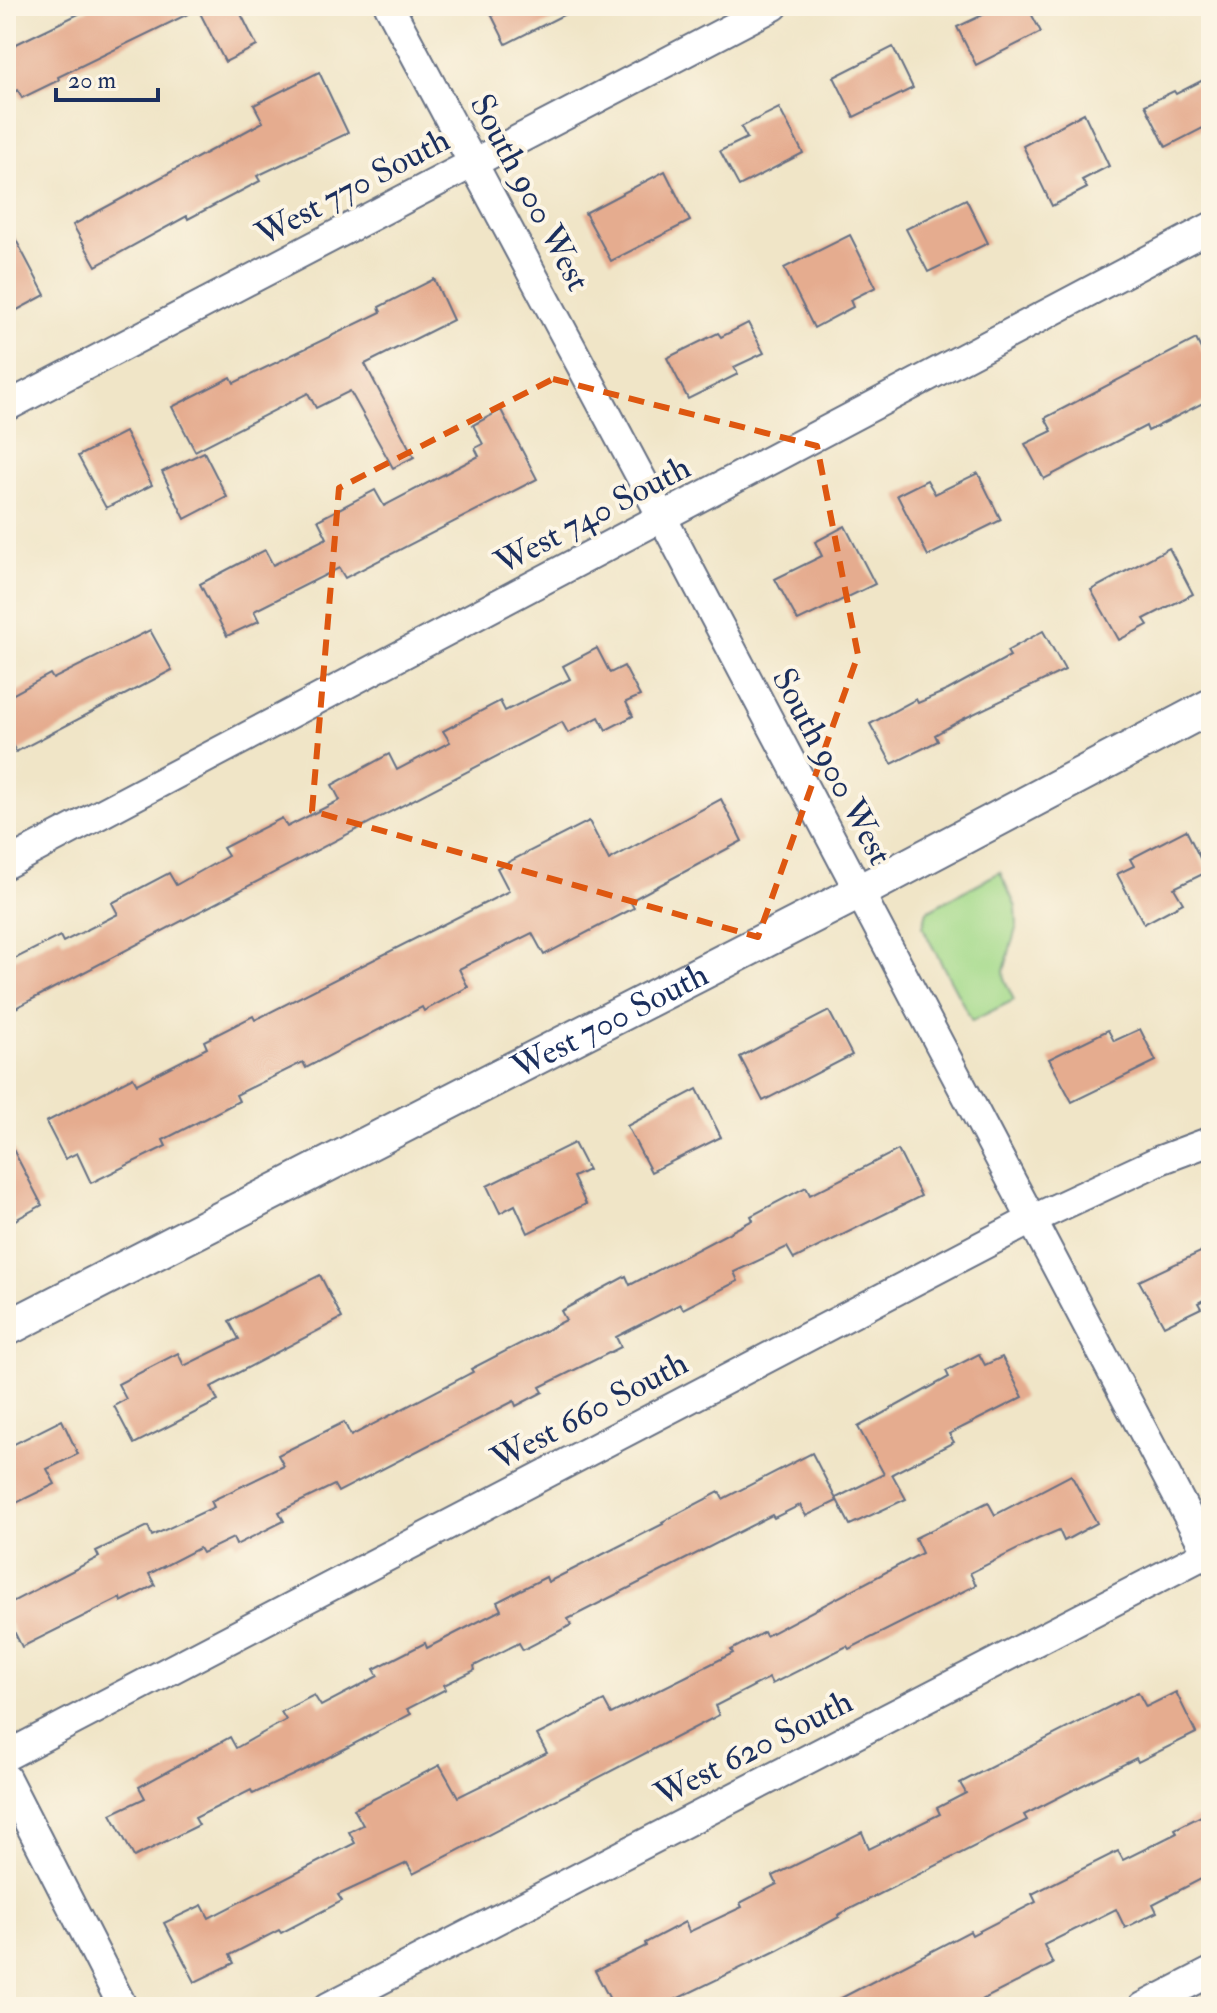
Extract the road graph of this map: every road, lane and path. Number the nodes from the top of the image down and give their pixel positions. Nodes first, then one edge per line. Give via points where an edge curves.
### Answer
1 (389, 6) edge
2 (774, 6) edge
3 (475, 162) junction
4 (1211, 227) edge
5 (6, 407) edge
6 (662, 517) junction
7 (1211, 706) edge
8 (6, 864) edge
9 (859, 892) junction
10 (1211, 1141) edge
11 (1031, 1220) junction
12 (6, 1329) edge
13 (1210, 1555) edge
14 (6, 1756) edge
15 (6, 1778) edge
16 (1211, 1972) edge
17 (123, 2007) edge
18 (328, 2007) edge
19 (1143, 2007) edge

1 - 3 street, South 900 West
2 - 3 street, West 770 South
3 - 5 street, West 770 South
3 - 6 street, South 900 West
4 - 6 street, West 740 South
6 - 8 street, West 740 South
6 - 9 street, South 900 West
7 - 9 street, West 700 South
9 - 11 street, South 900 West
9 - 12 street, West 700 South
10 - 11 street, West 660 South
11 - 13 street, South 900 West
11 - 14 street, West 660 South
13 - 18 street, West 620 South
15 - 17 street
16 - 19 street

